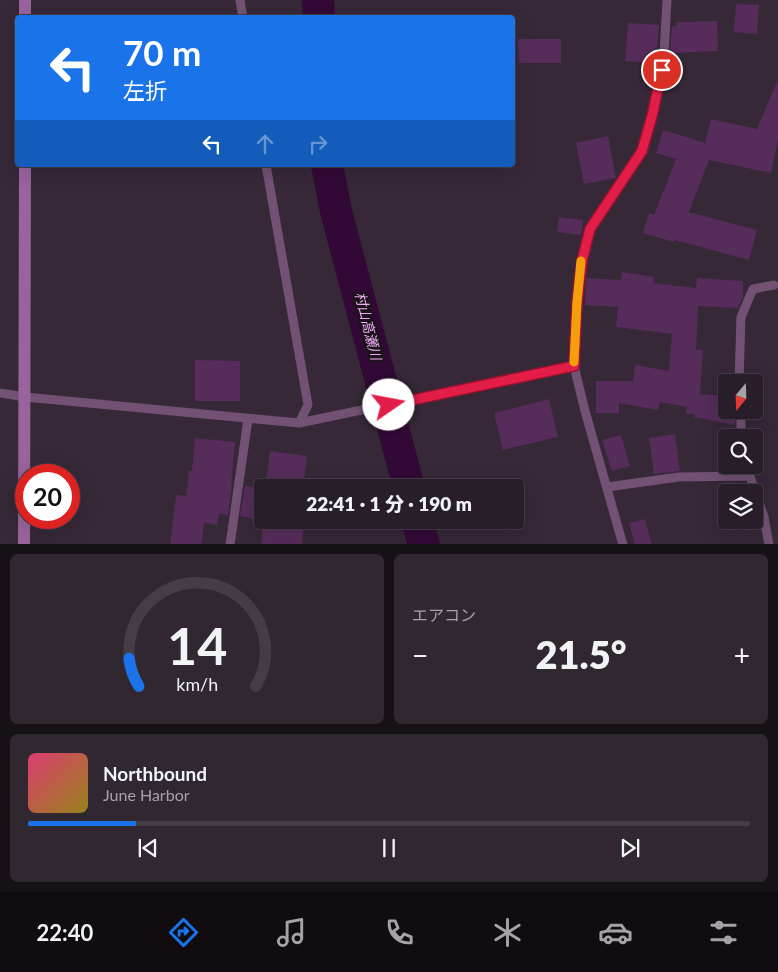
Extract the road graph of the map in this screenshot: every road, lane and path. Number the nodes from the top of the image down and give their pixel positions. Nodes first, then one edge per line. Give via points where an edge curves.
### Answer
1 (25, 0) edge
2 (240, 0) edge
3 (667, 0) edge
4 (25, 15) edge
5 (242, 15) edge
6 (25, 167) edge
7 (266, 167) edge
8 (774, 285) dead end
9 (574, 366) junction
10 (738, 374) edge
11 (0, 393) edge
12 (24, 397) junction
13 (248, 419) junction
14 (304, 423) junction
15 (749, 476) joint
16 (607, 487) junction
17 (24, 544) edge
18 (230, 544) edge
19 (623, 544) edge
20 (769, 544) edge

1 - 4 street
2 - 5 lane
3 - 9 lane via 659,85 642,151 590,229 577,302
6 - 12 street
7 - 14 lane via 308,405
8 - 10 lane via 753,289 741,317
9 - 14 lane
9 - 16 lane
11 - 12 lane
12 - 13 lane
12 - 17 street
13 - 14 lane
13 - 18 lane
15 - 16 lane via 679,477
15 - 20 lane via 764,517
16 - 19 lane

